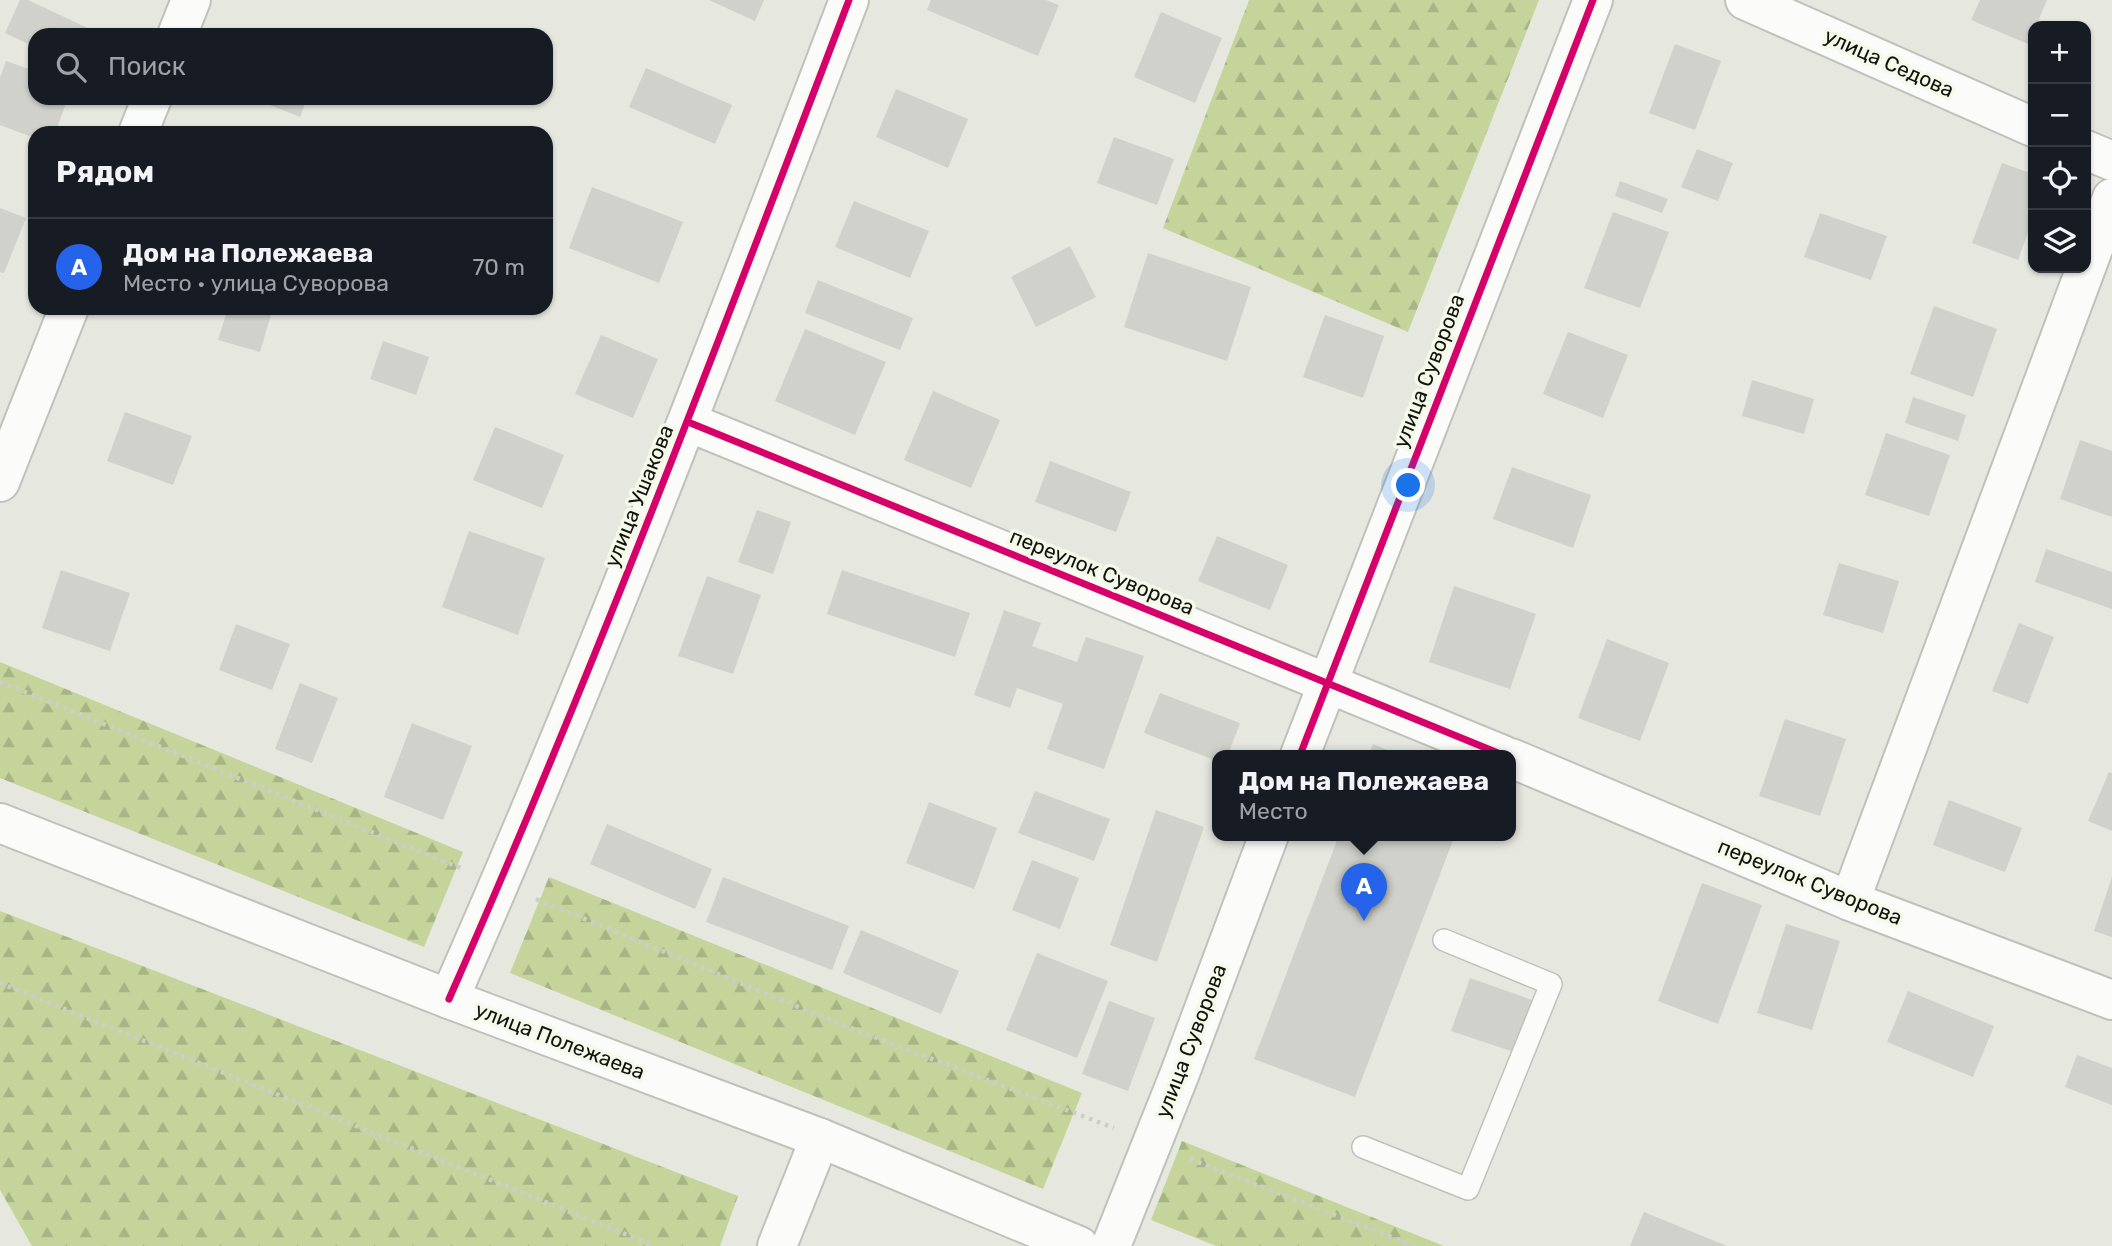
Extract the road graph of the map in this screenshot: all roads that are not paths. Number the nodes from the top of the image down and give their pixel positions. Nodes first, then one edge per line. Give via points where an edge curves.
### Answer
1 (191, 0) edge
2 (849, 0) edge
3 (1593, 0) edge
4 (1745, 0) edge
5 (180, 28) edge
6 (149, 105) edge
7 (2028, 125) edge
8 (141, 126) edge
9 (2091, 152) edge
10 (2112, 161) edge
11 (2112, 198) edge
12 (66, 315) edge
13 (688, 422) junction
14 (0, 482) edge
15 (1327, 681) junction
16 (1302, 750) edge
17 (1491, 750) edge
18 (1516, 760) edge
19 (0, 823) edge
20 (1267, 841) edge
21 (1850, 901) junction
22 (1444, 940) dead end
23 (449, 999) junction
24 (2112, 1000) edge
25 (820, 1138) junction
26 (1363, 1147) dead end
27 (777, 1246) edge
28 (1078, 1246) edge
29 (1111, 1246) edge

1 - 5 street
2 - 13 street, улица Ушакова
3 - 15 street, улица Суворова
4 - 7 street, улица Седова
6 - 8 street
9 - 10 street
11 - 21 street
12 - 14 street
13 - 15 street, переулок Суворова
13 - 23 street, улица Ушакова
15 - 16 street, улица Суворова
15 - 17 street, переулок Суворова
18 - 21 street, переулок Суворова
19 - 23 street, улица Полежаева
20 - 29 street, улица Суворова
21 - 24 street, переулок Суворова
22 - 26 lane via 1551,984 1468,1189
23 - 25 street, улица Полежаева
25 - 27 street
25 - 28 street, улица Полежаева

